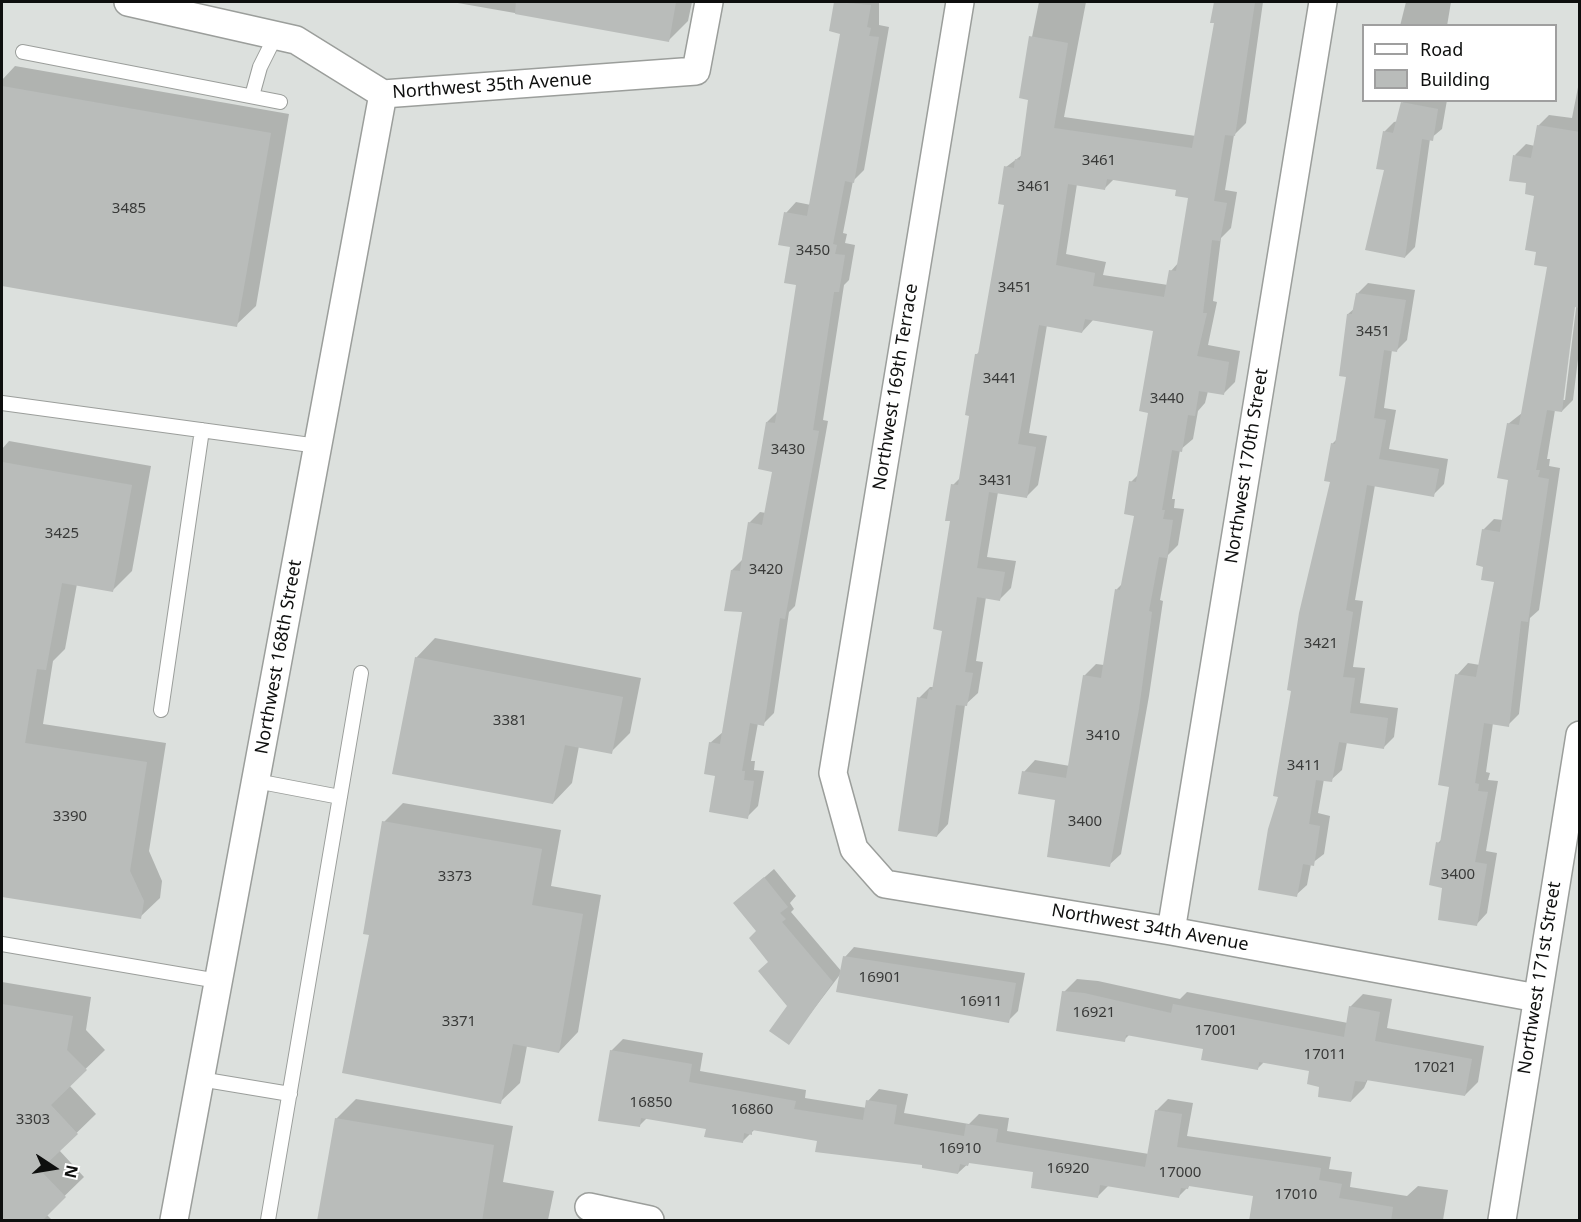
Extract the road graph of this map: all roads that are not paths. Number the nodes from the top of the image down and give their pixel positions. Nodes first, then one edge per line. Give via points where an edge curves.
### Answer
1 (128, 2) edge
2 (709, 2) edge
3 (960, 2) edge
4 (1323, 2) edge
5 (276, 35) junction
6 (23, 52) dead end
7 (383, 94) junction
8 (252, 96) junction
9 (280, 102) dead end
10 (2, 403) edge
11 (202, 430) junction
12 (318, 446) junction
13 (361, 673) dead end
14 (161, 710) dead end
15 (1580, 735) edge
16 (833, 773) joint
17 (256, 781) junction
18 (340, 796) junction
19 (1171, 931) junction
20 (2, 944) edge
21 (218, 981) junction
22 (1537, 998) junction
23 (200, 1079) junction
24 (290, 1094) junction
25 (589, 1207) dead end
26 (174, 1221) edge
27 (268, 1221) edge
28 (650, 1221) edge
29 (1502, 1221) edge

1 - 5 street, Northwest 35th Avenue
2 - 7 street, Northwest 35th Avenue via 696,71
3 - 16 street, Northwest 169th Terrace
4 - 19 street, Northwest 170th Street
5 - 7 street, Northwest 35th Avenue via 296,40
5 - 8 lane via 260,67
6 - 8 lane
7 - 12 street, Northwest 168th Street
8 - 9 lane
10 - 11 lane
11 - 12 lane
11 - 14 lane
12 - 17 street, Northwest 168th Street
13 - 18 lane
15 - 22 street, Northwest 171st Street
16 - 19 street, Northwest 34th Avenue via 854,849 885,884
17 - 18 lane
17 - 21 street, Northwest 168th Street
18 - 24 lane
19 - 22 street, Northwest 34th Avenue
20 - 21 lane
21 - 23 street, Northwest 168th Street
22 - 29 street, Northwest 171st Street
23 - 24 lane
23 - 26 street, Northwest 168th Street
24 - 27 lane
25 - 28 street

